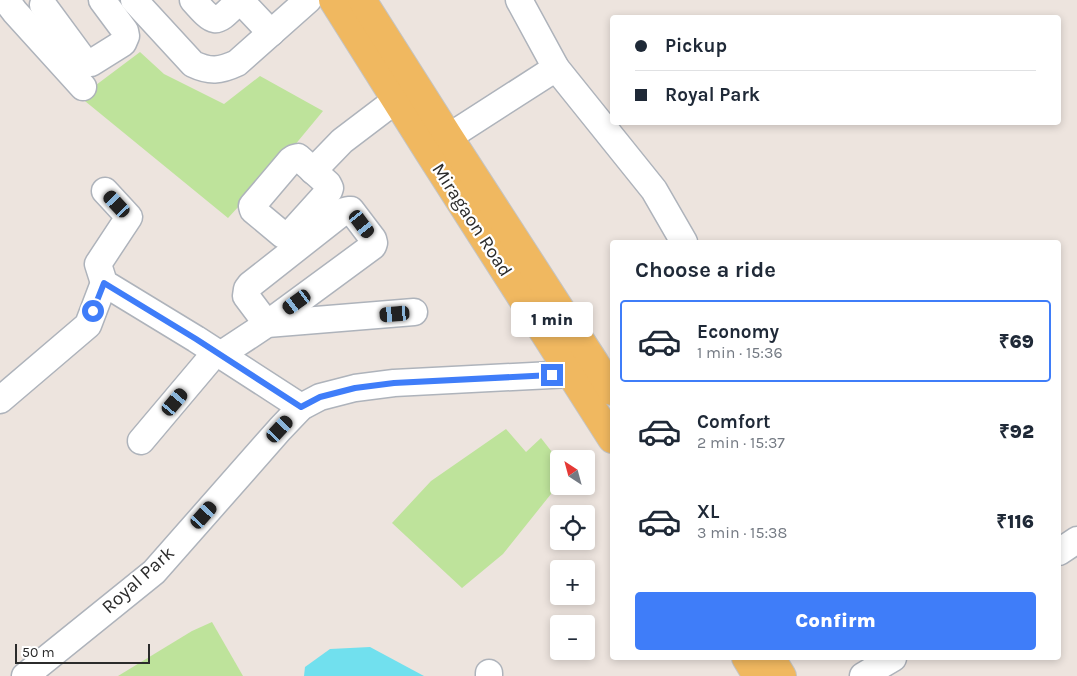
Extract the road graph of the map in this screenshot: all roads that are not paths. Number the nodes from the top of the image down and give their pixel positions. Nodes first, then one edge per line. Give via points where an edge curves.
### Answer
1 (102, 0) edge
2 (134, 0) edge
3 (193, 0) edge
4 (308, 0) edge
5 (333, 0) edge
6 (362, 0) edge
7 (519, 0) edge
8 (31, 6) edge
9 (271, 33) junction
10 (556, 68) junction
11 (84, 87) dead end
12 (396, 100) junction
13 (438, 144) junction
14 (313, 171) dead end
15 (105, 191) dead end
16 (683, 240) edge
17 (104, 283) junction
18 (414, 312) dead end
19 (267, 324) junction
20 (218, 354) junction
21 (583, 368) junction
22 (610, 389) edge
23 (0, 400) edge
24 (301, 407) junction
25 (610, 433) edge
26 (142, 441) dead end
27 (1077, 540) edge
28 (1061, 551) edge
29 (747, 660) edge
30 (772, 660) edge
31 (890, 660) edge
32 (25, 676) edge
33 (757, 676) edge
34 (782, 676) edge
35 (863, 676) edge

1 - 8 street via 126,36 123,43 91,63 85,62
2 - 9 street via 192,64 201,68 213,70 237,63
3 - 9 street via 207,16 216,20 240,0
4 - 9 street
5 - 12 main road, Miragaon Road
6 - 13 main road, Miragaon Road
7 - 10 street
8 - 11 street
10 - 13 street
10 - 16 street via 654,190
12 - 13 main road, Miragaon Road
12 - 14 street via 342,141
13 - 21 main road, Miragaon Road
15 - 17 street via 129,217 98,264
17 - 20 street
17 - 23 street via 88,325
18 - 19 street
19 - 19 street via 246,296 247,289 344,211 351,210 374,244
19 - 20 street
20 - 24 street
20 - 26 street
21 - 22 main road, Miragaon Road
21 - 24 street, Royal Park via 355,388 320,397
21 - 25 main road, Miragaon Road
24 - 32 street, Royal Park via 154,572
27 - 28 street
29 - 33 main road
30 - 34 main road
31 - 35 street

